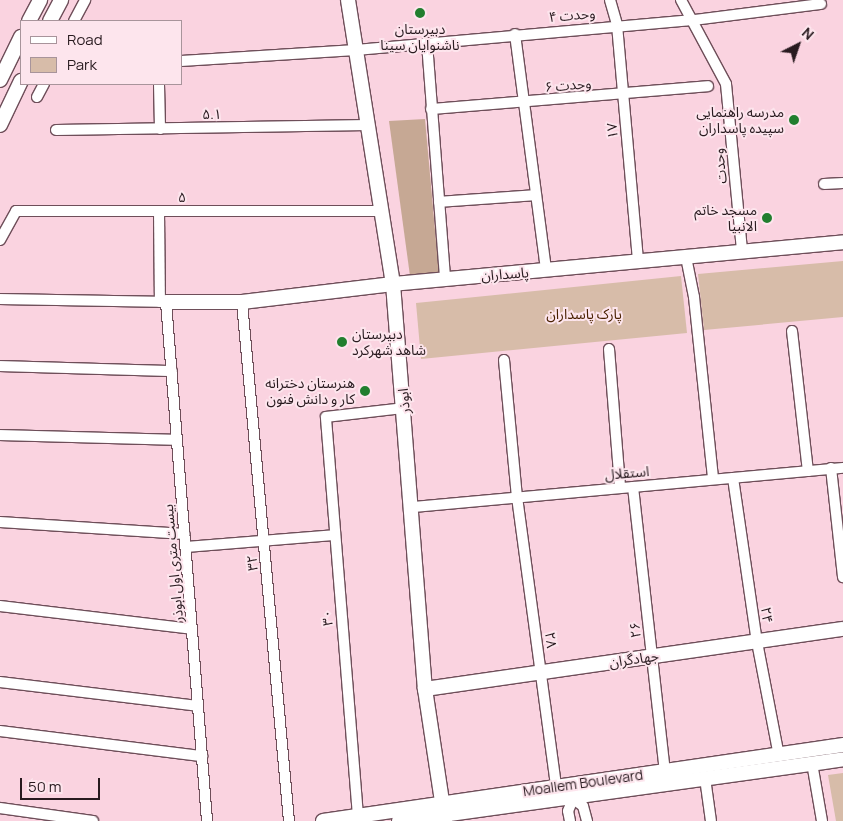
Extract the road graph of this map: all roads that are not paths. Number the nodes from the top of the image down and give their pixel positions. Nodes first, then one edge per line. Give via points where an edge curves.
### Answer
1 (40, 0) edge
2 (61, 0) edge
3 (85, 0) edge
4 (348, 0) edge
5 (610, 0) edge
6 (680, 0) edge
7 (821, 4) dead end
8 (30, 20) edge
9 (51, 20) edge
10 (75, 20) edge
11 (694, 20) junction
12 (617, 25) junction
13 (515, 34) junction
14 (20, 39) edge
15 (427, 43) junction
16 (356, 50) junction
17 (182, 61) edge
18 (0, 80) edge
19 (20, 83) edge
20 (43, 85) edge
21 (159, 85) edge
22 (708, 86) dead end
23 (622, 94) junction
24 (37, 97) dead end
25 (526, 103) junction
26 (431, 110) junction
27 (0, 125) edge
28 (368, 126) junction
29 (160, 129) junction
30 (56, 130) dead end
31 (843, 183) edge
32 (824, 184) dead end
33 (536, 196) junction
34 (439, 202) junction
35 (159, 211) junction
36 (382, 211) junction
37 (0, 240) edge
38 (843, 242) edge
39 (742, 250) junction
40 (686, 257) junction
41 (638, 261) junction
42 (546, 271) junction
43 (445, 279) junction
44 (393, 284) junction
45 (0, 299) edge
46 (163, 302) junction
47 (242, 302) junction
48 (792, 331) dead end
49 (609, 348) dead end
50 (504, 360) dead end
51 (0, 366) edge
52 (172, 372) junction
53 (404, 408) junction
54 (0, 435) edge
55 (177, 440) junction
56 (831, 468) junction
57 (843, 468) edge
58 (808, 471) junction
59 (713, 478) junction
60 (733, 478) junction
61 (633, 486) junction
62 (620, 487) junction
63 (517, 497) junction
64 (413, 507) junction
65 (0, 522) edge
66 (185, 534) junction
67 (334, 536) junction
68 (264, 542) junction
69 (186, 547) junction
70 (843, 578) edge
71 (0, 606) edge
72 (192, 629) junction
73 (843, 629) edge
74 (757, 642) junction
75 (651, 656) junction
76 (541, 672) junction
77 (0, 682) edge
78 (425, 689) junction
79 (198, 706) junction
80 (0, 731) edge
81 (838, 753) edge
82 (202, 756) junction
83 (779, 756) junction
84 (812, 763) junction
85 (665, 771) junction
86 (705, 778) junction
87 (556, 787) junction
88 (572, 792) junction
89 (0, 808) edge
90 (445, 813) edge
91 (358, 816) junction
92 (93, 821) edge
93 (207, 821) edge
94 (289, 821) edge
95 (323, 821) edge
96 (399, 821) edge
97 (570, 821) edge
98 (587, 821) edge
99 (710, 821) edge
100 (822, 821) edge

1 - 8 street
2 - 9 street
3 - 10 street
4 - 16 street, ابوذر
5 - 12 street, ۱۷
6 - 11 street, وحدت
7 - 11 street, وحدت ۴
11 - 12 street, وحدت ۴
11 - 39 street, وحدت via 726,84
12 - 13 street, وحدت ۴
12 - 23 street, ۱۷
13 - 15 street, وحدت ۴
13 - 25 street
14 - 18 street
15 - 16 street, وحدت ۴
15 - 26 street
16 - 17 street, وحدت ۴
16 - 28 street, ابوذر
19 - 27 street
20 - 24 street
21 - 29 street
22 - 23 street, وحدت ۶
23 - 25 street, وحدت ۶
23 - 41 street, ۱۷
25 - 26 street, وحدت ۶
25 - 33 street
26 - 34 street
28 - 29 street, ۵.۱
28 - 36 street, ابوذر
29 - 30 street, ۵.۱
31 - 32 street
33 - 34 street
33 - 42 street
34 - 43 street
35 - 36 street, ۵
35 - 37 street, ۵ via 16,211
35 - 46 street, بیست متری اول ابوذر
36 - 44 street, ابوذر
38 - 39 street, پاسداران
39 - 40 street, پاسداران
40 - 41 street, پاسداران
40 - 59 street via 694,297
41 - 42 street, پاسداران
42 - 43 street, پاسداران
43 - 44 street, پاسداران
44 - 47 street, پاسداران
44 - 53 street, ابوذر
45 - 46 street
46 - 47 street, پاسداران
46 - 52 street, بیست متری اول ابوذر
47 - 68 street, ۳۲
48 - 58 street
49 - 62 street
50 - 63 street
51 - 52 street
52 - 55 street, بیست متری اول ابوذر
53 - 64 street, ابوذر
53 - 67 street, ۳۰ via 326,416
54 - 55 street
55 - 66 street, بیست متری اول ابوذر
56 - 57 street, استقلال
56 - 58 street, استقلال
56 - 70 street
58 - 60 street, استقلال
59 - 60 street, استقلال
59 - 61 street, استقلال
60 - 74 street, ۲۴
61 - 62 street, استقلال
61 - 75 street, ۲۶
62 - 63 street, استقلال
63 - 64 street, استقلال
63 - 76 street, ۲۸
64 - 78 street, ابوذر
65 - 66 street
66 - 69 street, بیست متری اول ابوذر
67 - 68 street
67 - 91 street, ۳۰
68 - 69 street
68 - 94 street, ۳۲
69 - 72 street, بیست متری اول ابوذر
71 - 72 street
72 - 79 street, بیست متری اول ابوذر
73 - 74 street, جهادگران
74 - 75 street, جهادگران
74 - 83 street, ۲۴
75 - 76 street, جهادگران
75 - 85 street, ۲۶
76 - 78 street, جهادگران
76 - 87 street, ۲۸
77 - 79 street
78 - 90 street, ابوذر
79 - 82 street, بیست متری اول ابوذر
80 - 82 street
81 - 83 street, Moallem Boulevard
81 - 84 street, Moallem Boulevard
82 - 93 street, بیست متری اول ابوذر
83 - 85 street, Moallem Boulevard
84 - 86 street, Moallem Boulevard
84 - 100 street
85 - 88 street, Moallem Boulevard
86 - 88 street, Moallem Boulevard
86 - 99 street
87 - 88 street, Moallem Boulevard
87 - 90 street, Moallem Boulevard
88 - 90 street, Moallem Boulevard
88 - 97 street via 568,811
88 - 98 street
89 - 92 street
90 - 91 street, Moallem Boulevard
90 - 96 street, Moallem Boulevard
91 - 95 street, Moallem Boulevard

